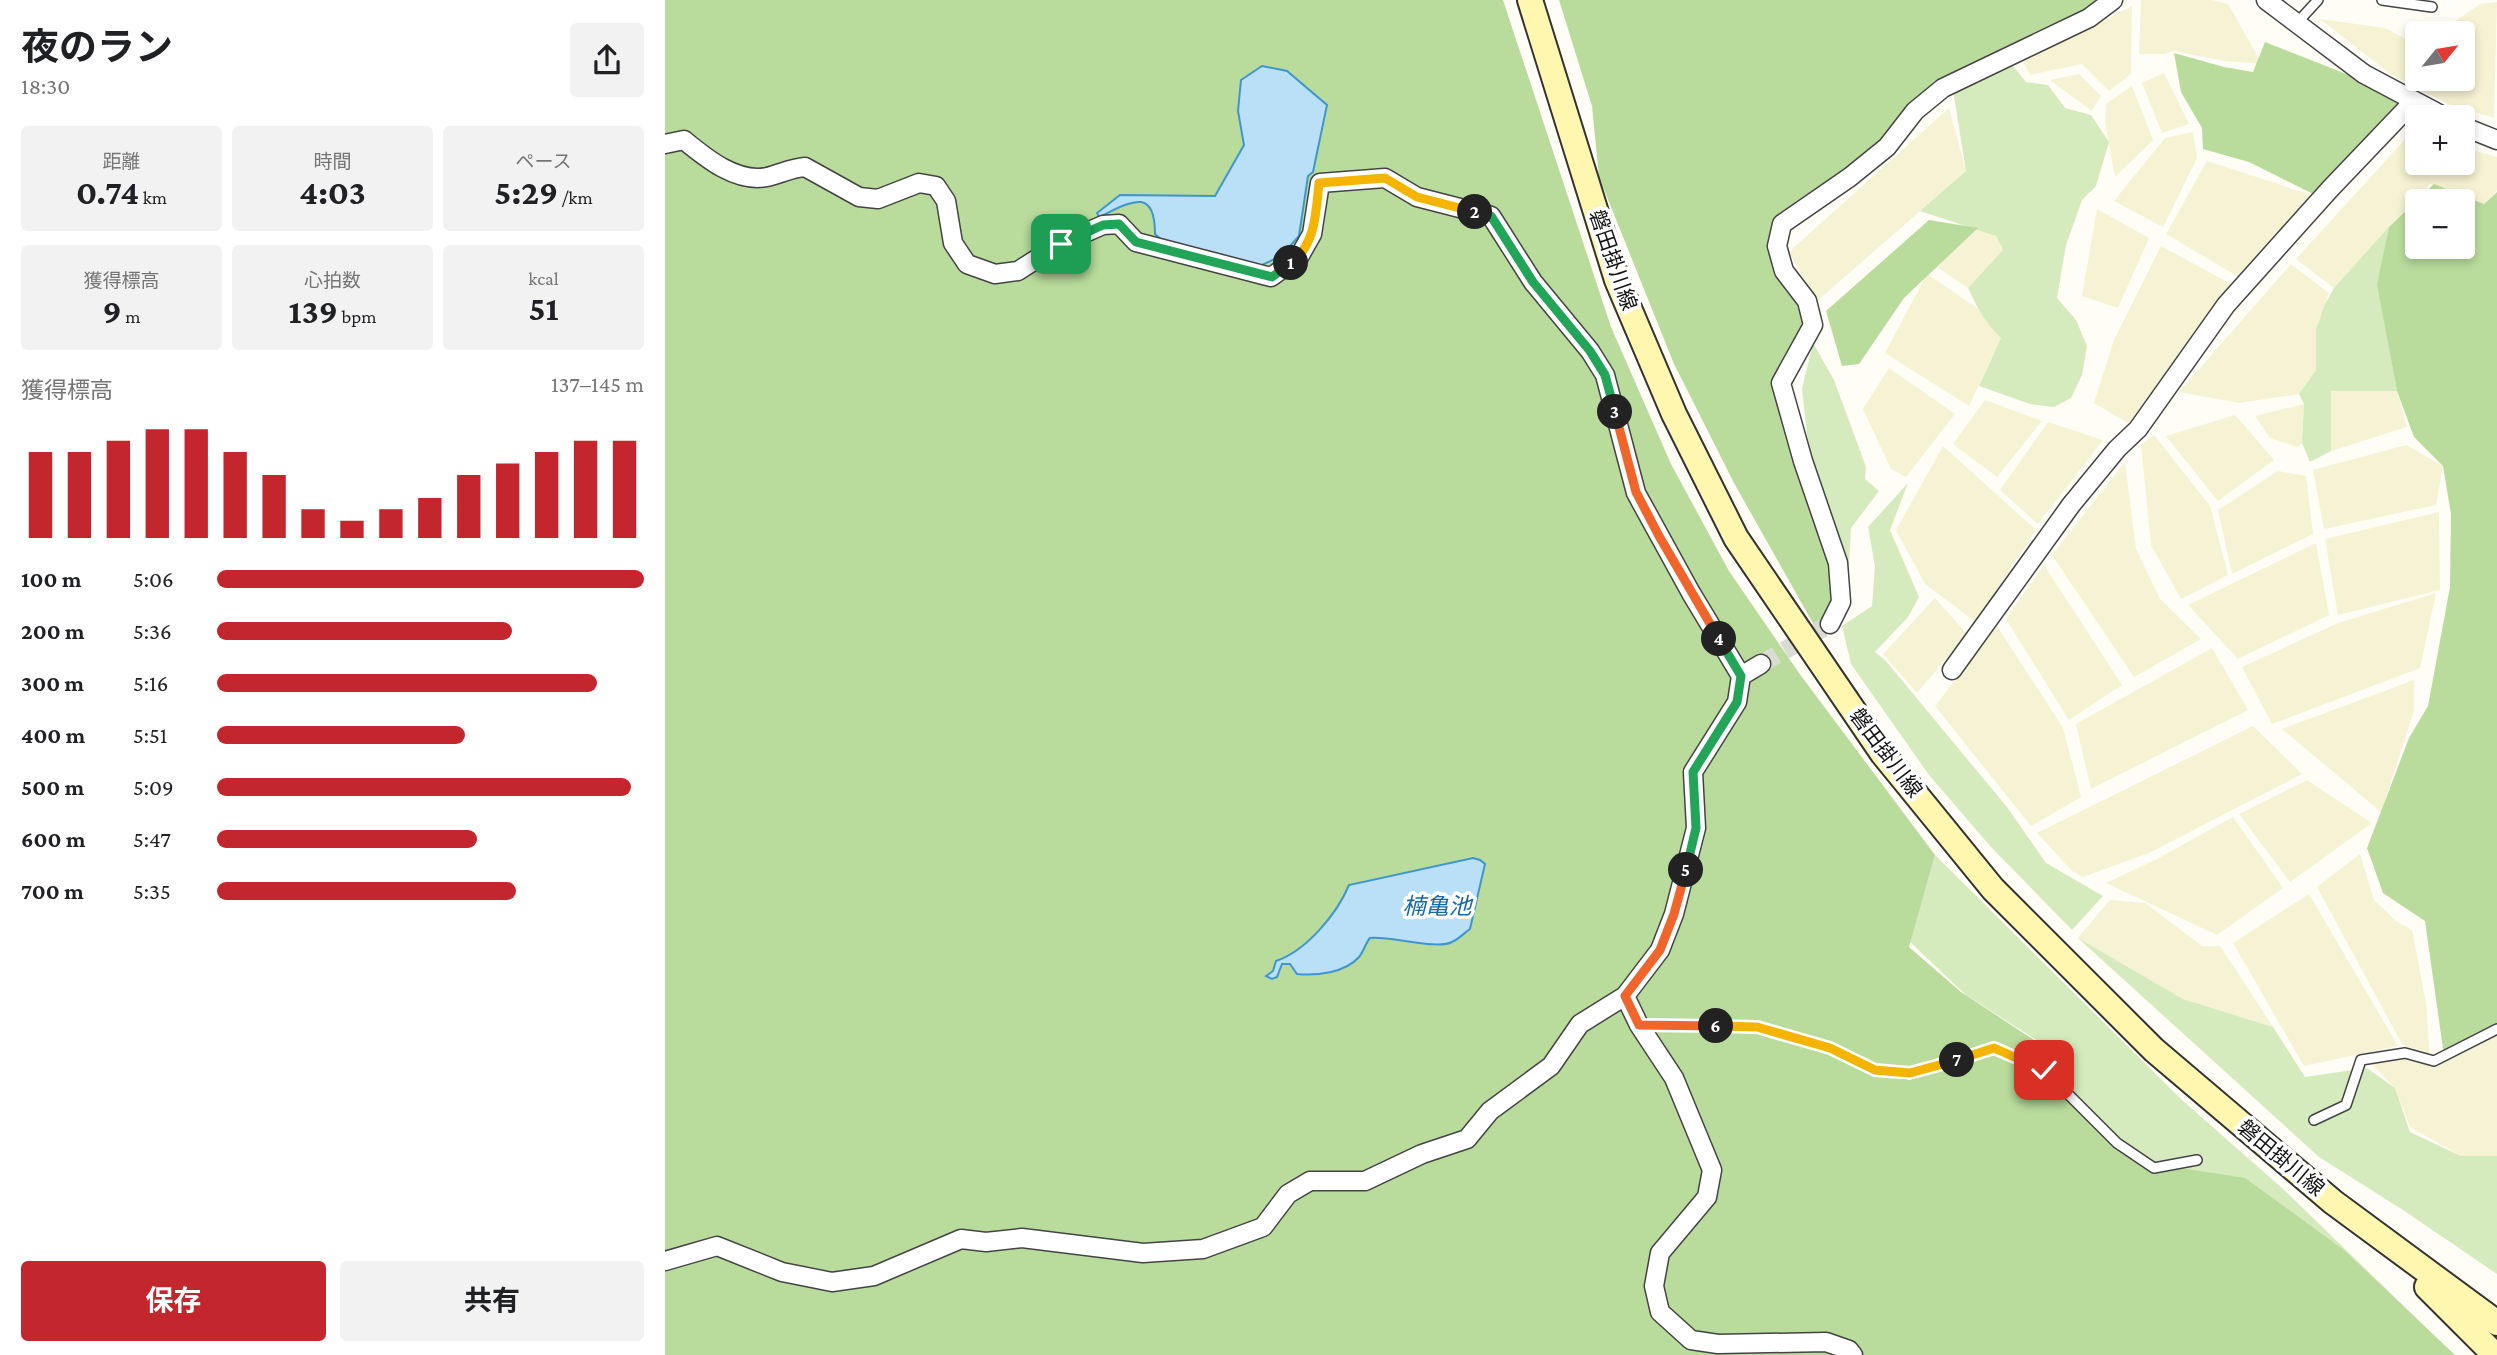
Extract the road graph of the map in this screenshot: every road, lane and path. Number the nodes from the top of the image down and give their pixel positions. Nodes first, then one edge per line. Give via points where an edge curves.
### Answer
1 (1530, 0) edge
2 (2113, 0) edge
3 (2266, 0) edge
4 (2318, 0) edge
5 (2382, 0) edge
6 (2432, 6) dead end
7 (2297, 24) junction
8 (2414, 102) junction
9 (2420, 105) edge
10 (2475, 131) edge
11 (2497, 140) edge
12 (665, 144) edge
13 (1830, 624) tunnel mouth
14 (1761, 664) tunnel mouth
15 (1952, 670) dead end
16 (1741, 676) junction
17 (1625, 996) junction
18 (1639, 1025) junction
19 (2497, 1029) edge
20 (2314, 1119) dead end
21 (2197, 1160) dead end
22 (2333, 1202) junction
23 (665, 1261) edge
24 (2497, 1304) edge
25 (2497, 1324) edge
26 (1853, 1355) edge
27 (2495, 1355) edge

1 - 22 main road, 磐田掛川線 via 1616,280 1674,414 1736,538 1883,754 1993,889 2154,1050
2 - 13 street via 2089,18 1943,88 1915,111 1887,147 1781,224 1777,246 1784,271 1807,301 1813,325 1781,383 1838,563 1841,602
3 - 7 street
4 - 7 lane
5 - 6 lane
7 - 8 street via 2364,74
8 - 9 street
8 - 15 street via 2226,305 2138,429 2071,505
10 - 11 street
12 - 16 street via 684,140 715,165 745,176 765,178 804,167 859,197 878,199 919,183 936,186 946,201 953,243 967,264 995,274 1018,271 1061,244 1103,225 1119,224 1136,242 1272,277 1299,257 1312,234 1319,183 1385,178 1417,197 1491,216 1533,282 1605,375 1636,492
14 - 16 street
16 - 17 street via 1737,702 1693,772 1696,828 1674,914 1660,950
17 - 18 street
17 - 23 street via 1580,1024 1551,1066 1490,1111 1467,1139 1364,1181 1310,1181 1288,1194 1263,1227 1203,1250 1143,1253 1021,1238 961,1239 874,1276 832,1282 782,1272 716,1246
18 - 21 lane via 1757,1027 1830,1048 1875,1070 1910,1073 1994,1048 2044,1070 2117,1143 2154,1168
18 - 26 street via 1674,1078 1711,1170 1707,1197 1660,1253 1654,1286 1660,1312 1691,1340 1718,1344 1826,1342
19 - 20 lane via 2434,1061 2405,1053 2361,1060 2346,1105
22 - 24 main road
22 - 25 main road, 磐田掛川線
22 - 27 main road

